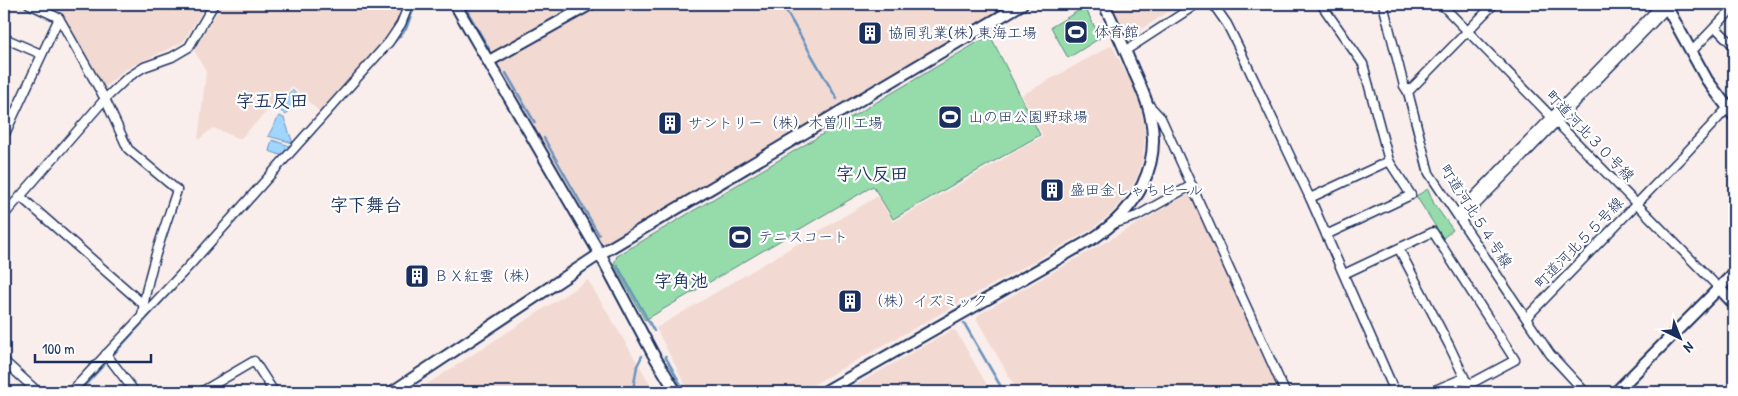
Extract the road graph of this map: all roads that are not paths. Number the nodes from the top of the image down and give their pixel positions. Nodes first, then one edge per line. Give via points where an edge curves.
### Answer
1 (29, 4) edge
2 (214, 4) edge
3 (409, 4) edge
4 (455, 4) edge
5 (591, 4) edge
6 (1022, 4) edge
7 (1104, 4) edge
8 (1197, 4) edge
9 (1213, 4) edge
10 (1321, 4) edge
11 (1383, 4) edge
12 (1441, 4) edge
13 (1494, 4) edge
14 (1666, 5) edge
15 (1734, 7) edge
16 (60, 18) junction
17 (1715, 27) junction
18 (1468, 31) junction
19 (4, 38) edge
20 (1734, 46) edge
21 (1125, 51) junction
22 (1691, 52) junction
23 (41, 54) junction
24 (489, 62) junction
25 (1408, 92) junction
26 (105, 98) junction
27 (1147, 103) junction
28 (1732, 108) edge
29 (1554, 120) junction
30 (4, 136) edge
31 (1389, 161) junction
32 (1192, 185) junction
33 (20, 197) junction
34 (1310, 198) junction
35 (1637, 204) junction
36 (4, 215) edge
37 (1459, 217) junction
38 (1113, 224) junction
39 (1326, 235) junction
40 (1398, 248) junction
41 (600, 254) junction
42 (1734, 273) edge
43 (1344, 274) junction
44 (1719, 288) junction
45 (143, 304) junction
46 (1734, 304) edge
47 (142, 316) junction
48 (1526, 318) junction
49 (106, 354) junction
50 (4, 361) edge
51 (1466, 381) junction
52 (38, 392) edge
53 (71, 392) edge
54 (135, 392) edge
55 (201, 392) edge
56 (274, 392) edge
57 (392, 392) edge
58 (676, 392) edge
59 (824, 392) edge
60 (1283, 392) edge
61 (1395, 392) edge
62 (1430, 392) edge
63 (1585, 392) edge
64 (1616, 392) edge

1 - 16 street
2 - 26 street via 188,47 126,78
3 - 47 street via 389,42
4 - 24 street
5 - 24 street
6 - 41 street
7 - 21 street
8 - 21 street
9 - 34 street via 1227,24
10 - 31 street via 1362,64
11 - 25 street, 町道河北５４号線
12 - 18 street, 町道河北３０号線
13 - 18 street
14 - 22 street
14 - 29 street
15 - 17 street
16 - 23 street
16 - 26 street
17 - 20 street
17 - 22 street
18 - 25 street
18 - 29 street, 町道河北３０号線
19 - 23 street
21 - 27 street
22 - 28 street via 1707,80
23 - 30 street
24 - 41 street
25 - 37 street, 町道河北５４号線 via 1429,173
26 - 33 street
26 - 45 street via 128,149 177,190
27 - 32 street via 1161,118
27 - 38 street via 1153,134 1149,168 1134,200
28 - 35 street, 町道河北５５号線
29 - 35 street, 町道河北３０号線
29 - 37 street
31 - 34 street
31 - 39 street via 1411,195
32 - 38 street via 1137,216
32 - 60 street
33 - 36 street
33 - 45 street
34 - 39 street
35 - 44 street, 町道河北３０号線
35 - 48 street, 町道河北５５号線
37 - 48 street, 町道河北５４号線
38 - 59 street via 1094,238
39 - 43 street
40 - 43 street
40 - 51 street
40 - 51 street via 1434,232 1515,360 1472,383
41 - 57 street
41 - 58 street
42 - 44 street
43 - 61 street
44 - 46 street
44 - 64 street
45 - 47 street
47 - 49 street
48 - 63 street, 町道河北５４号線 via 1550,354
49 - 53 street
49 - 54 street
50 - 52 street
51 - 62 street via 1459,380
55 - 56 street via 254,361

